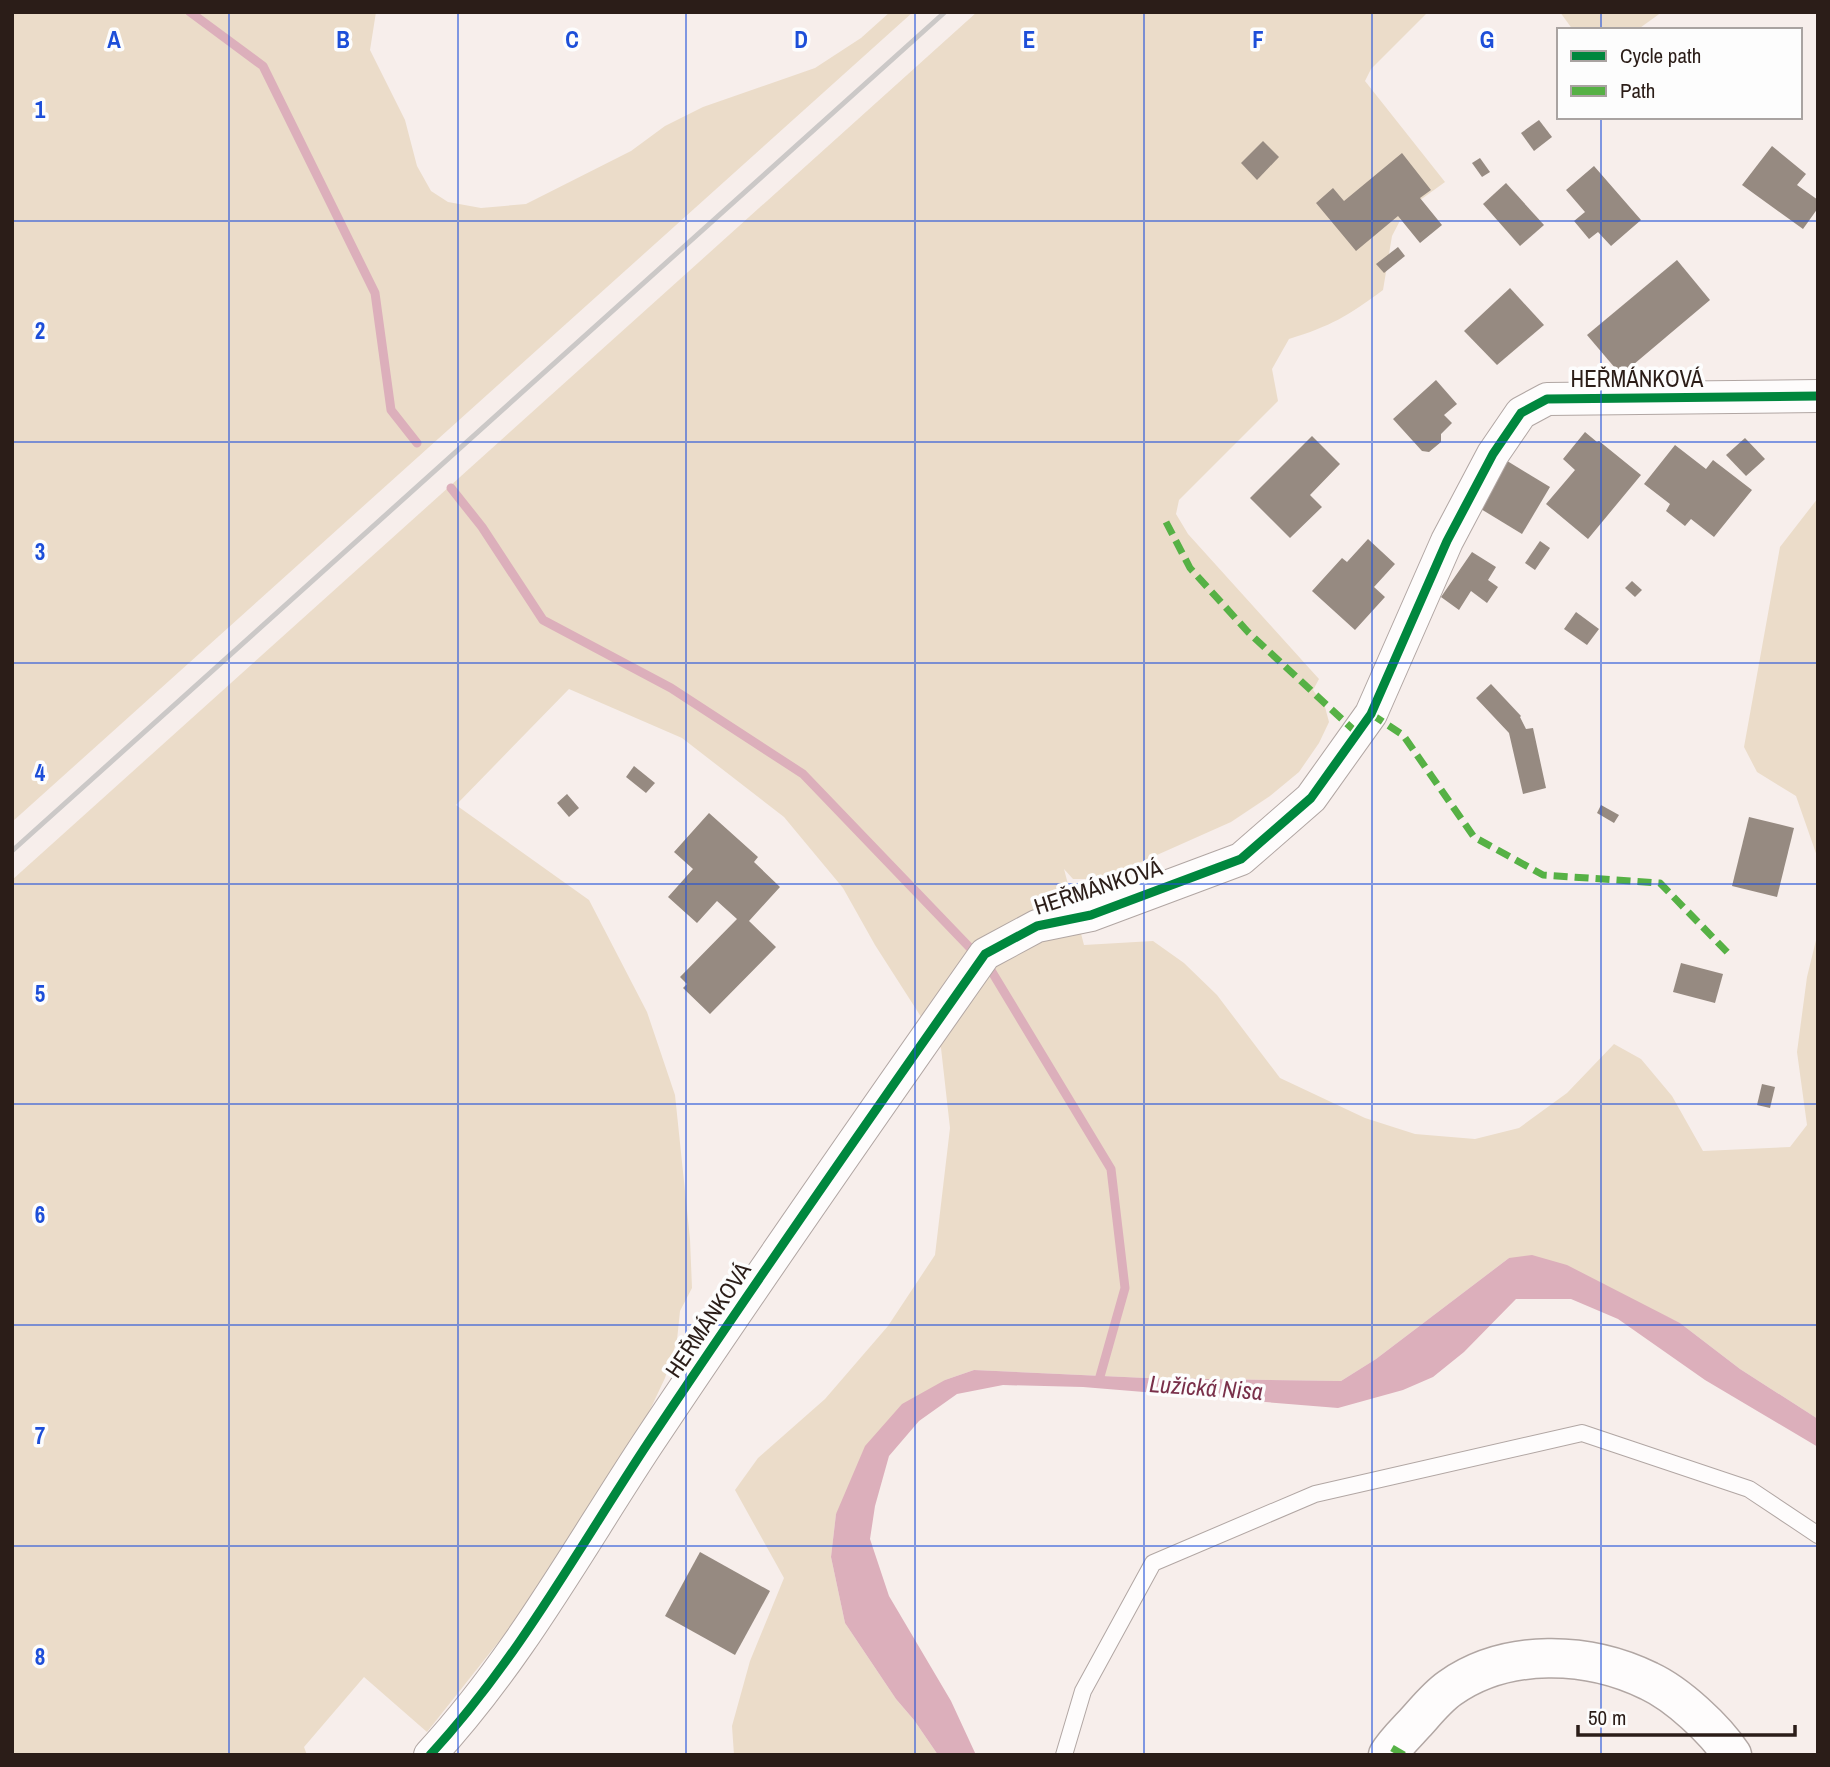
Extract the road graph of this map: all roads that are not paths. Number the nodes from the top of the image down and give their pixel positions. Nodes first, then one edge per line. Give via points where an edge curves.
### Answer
1 (1818, 396) edge
2 (1818, 1535) edge
3 (1729, 1751) edge
4 (430, 1755) edge
5 (1064, 1755) edge
6 (1388, 1755) edge

1 - 4 street, HEŘMÁNKOVÁ via 1547,398 1521,412 1447,541 1371,714 1311,797 1241,859 1091,915 1037,926 985,954 757,1281 539,1616 463,1719
2 - 5 lane via 1749,1489 1582,1433 1315,1494 1153,1563 1083,1690
3 - 6 highway via 1698,1716 1650,1681 1598,1662 1541,1658 1493,1667 1450,1688

